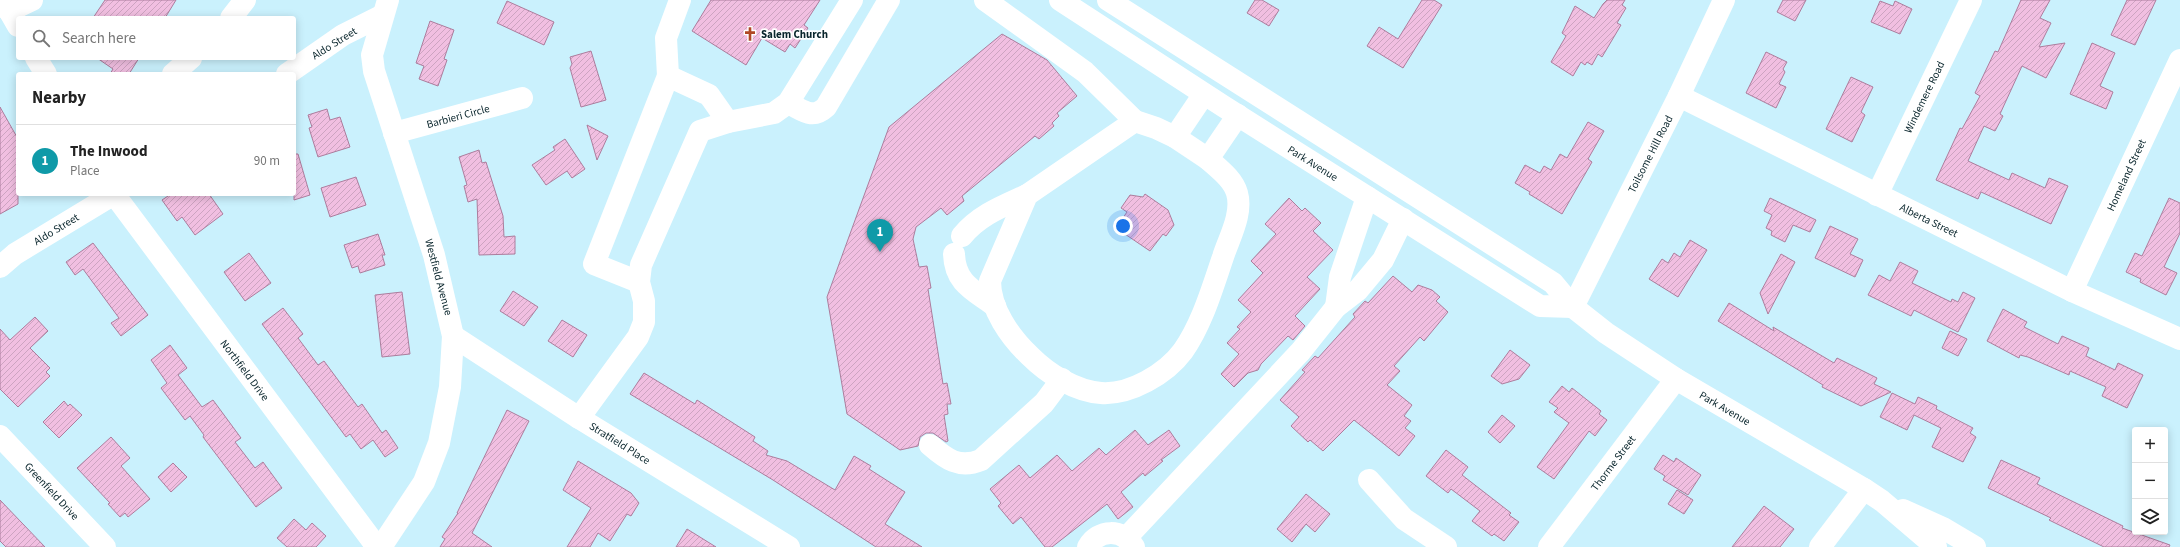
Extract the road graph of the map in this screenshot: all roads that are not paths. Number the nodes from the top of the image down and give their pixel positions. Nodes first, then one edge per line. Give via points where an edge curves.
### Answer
1 (32, 0) edge
2 (245, 0) edge
3 (680, 0) edge
4 (852, 0) edge
5 (889, 0) edge
6 (985, 0) edge
7 (1060, 0) edge
8 (1108, 0) edge
9 (1724, 0) edge
10 (1971, 0) edge
11 (385, 8) edge
12 (10, 12) edge
13 (233, 16) edge
14 (37, 60) edge
15 (188, 60) edge
16 (2180, 60) edge
17 (45, 72) edge
18 (175, 72) edge
19 (290, 72) edge
20 (668, 76) junction
21 (1204, 94) junction
22 (1679, 96) junction
23 (522, 98) dead end
24 (788, 103) junction
25 (1238, 115) junction
26 (728, 122) junction
27 (1135, 122) junction
28 (394, 133) junction
29 (1175, 137) junction
30 (1208, 159) junction
31 (1877, 194) junction
32 (1027, 195) junction
33 (111, 196) edge
34 (115, 196) edge
35 (1367, 197) junction
36 (1403, 219) junction
37 (0, 267) edge
38 (639, 282) junction
39 (2072, 291) junction
40 (995, 306) junction
41 (1336, 307) junction
42 (1573, 307) junction
43 (453, 336) junction
44 (2180, 339) edge
45 (1062, 379) junction
46 (1676, 379) junction
47 (579, 418) junction
48 (0, 436) edge
49 (930, 445) dead end
50 (1369, 480) dead end
51 (1864, 489) junction
52 (1882, 501) junction
53 (1130, 542) edge
54 (105, 547) edge
55 (377, 547) edge
56 (381, 547) edge
57 (789, 547) edge
58 (1088, 547) edge
59 (1446, 547) edge
60 (1549, 547) edge
61 (1820, 547) edge
62 (1936, 547) edge
63 (1975, 547) edge

1 - 12 street
2 - 13 street
3 - 20 street via 666,38
4 - 24 street
5 - 24 street via 826,107 813,115
6 - 27 street via 1085,72
7 - 21 street, Park Avenue
8 - 42 street, Park Avenue via 1553,283
9 - 22 street, Toilsome Hill Road
10 - 31 street, Windemere Road
11 - 19 street, Aldo Street
11 - 28 street, Westfield Avenue via 372,56
14 - 17 street
15 - 18 street
16 - 39 street, Homeland Street
20 - 26 street via 710,95
20 - 38 street via 594,264
21 - 25 street, Park Avenue
21 - 29 street
22 - 31 street, Alberta Street
22 - 42 street, Toilsome Hill Road
23 - 28 street, Barbieri Circle
24 - 26 street via 774,113
25 - 30 street
25 - 35 street, Park Avenue
26 - 38 street via 700,131 641,266
27 - 29 street
27 - 32 street
28 - 43 street, Westfield Avenue via 434,255
29 - 30 street
30 - 45 street via 1232,182 1237,193 1238,213 1209,298 1185,348 1169,366 1155,376 1120,391 1102,393 1084,389
31 - 39 street, Alberta Street
32 - 40 street via 990,280 990,292
32 - 40 street via 999,207 971,224 958,245 955,268 960,278
33 - 37 street, Aldo Street via 15,254
34 - 55 street, Northfield Drive
35 - 36 street, Park Avenue
35 - 41 street via 1340,277
36 - 41 street via 1383,260 1358,290
36 - 42 street, Park Avenue via 1540,306
38 - 47 street via 644,301 644,322 638,337
39 - 44 street, Alberta Street
40 - 45 street via 1009,333 1024,351
41 - 53 street via 1301,351
42 - 46 street, Park Avenue via 1606,333
43 - 47 street, Stratfield Place
43 - 56 street, Westfield Avenue via 450,387 439,443 424,482
45 - 49 street via 1044,404 981,460 972,464 955,464
46 - 51 street, Park Avenue
46 - 60 street, Thorme Street
47 - 57 street, Stratfield Place
48 - 54 street, Greenfield Drive
50 - 59 street via 1404,519
51 - 52 street, Park Avenue
51 - 61 street
52 - 62 street, Park Avenue
52 - 63 street, Park Avenue via 1943,528
53 - 58 street via 1118,533 1108,533 1094,539

